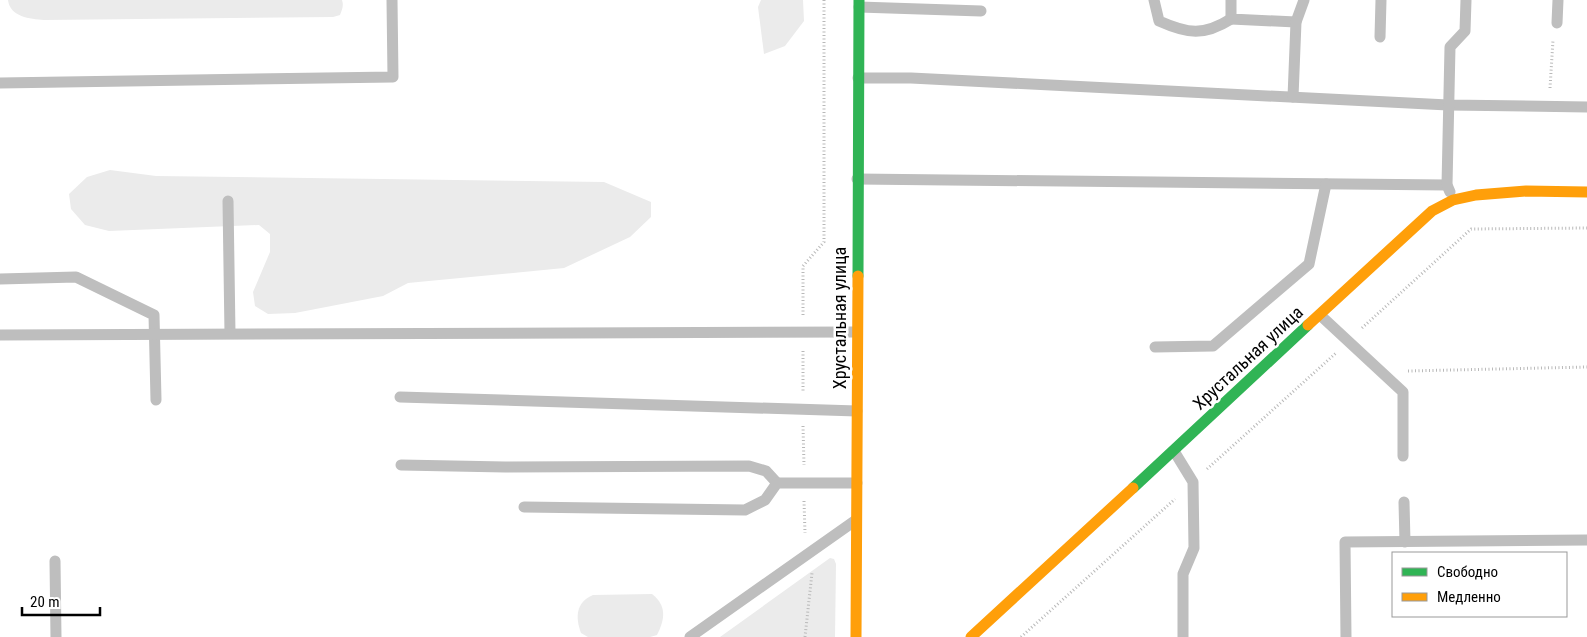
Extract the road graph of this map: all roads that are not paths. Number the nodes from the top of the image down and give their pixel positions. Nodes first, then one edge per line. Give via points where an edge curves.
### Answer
1 (392, 0) edge
2 (1154, 0) edge
3 (1231, 0) edge
4 (1304, 0) edge
5 (1381, 0) edge
6 (1466, 0) edge
7 (1558, 0) edge
8 (859, 4) edge
9 (981, 12) dead end
10 (1230, 19) junction
11 (1296, 22) junction
12 (1557, 23) road end
13 (1380, 37) dead end
14 (858, 78) junction
15 (0, 82) edge
16 (1293, 97) junction
17 (1448, 105) junction
18 (1587, 107) edge
19 (857, 179) junction
20 (1326, 184) junction
21 (1448, 186) junction
22 (1587, 192) edge
23 (1454, 200) junction
24 (228, 201) dead end
25 (0, 279) edge
26 (1320, 315) junction
27 (857, 332) junction
28 (230, 333) junction
29 (155, 334) junction
30 (0, 335) edge
31 (1155, 347) dead end
32 (400, 397) dead end
33 (156, 400) dead end
34 (857, 411) junction
35 (1174, 451) junction
36 (1403, 456) dead end
37 (401, 465) dead end
38 (777, 483) junction
39 (857, 483) junction
40 (1404, 502) dead end
41 (524, 507) dead end
42 (857, 519) junction
43 (1587, 540) edge
44 (1405, 542) junction
45 (56, 561) dead end
46 (56, 637) edge
47 (690, 637) edge
48 (856, 637) edge
49 (971, 637) edge
50 (1183, 637) edge
51 (1346, 637) edge

1 - 15 lane via 393,77
2 - 10 lane via 1159,21 1177,29 1207,30 1217,28
3 - 10 lane
4 - 11 lane
5 - 13 lane
6 - 17 lane via 1465,31 1450,47
7 - 12 lane
8 - 9 lane
8 - 14 street, Хрустальная улица
10 - 11 lane
11 - 16 lane
14 - 16 lane
14 - 19 street, Хрустальная улица
16 - 17 lane
17 - 18 lane
17 - 21 lane
19 - 20 lane
19 - 27 street, Хрустальная улица
20 - 21 lane
20 - 31 lane via 1309,264 1213,346
21 - 23 lane
22 - 23 street, Хрустальная улица via 1526,191
23 - 26 street, Хрустальная улица via 1432,212
24 - 28 lane
25 - 29 lane via 76,277 154,314
26 - 35 street, Хрустальная улица
26 - 36 lane via 1403,392
27 - 28 lane
27 - 34 street, Хрустальная улица
28 - 29 lane
29 - 30 lane
29 - 33 lane
32 - 34 lane
34 - 39 street, Хрустальная улица
35 - 49 street, Хрустальная улица
35 - 50 lane via 1193,482 1194,548 1183,574
37 - 38 lane via 749,466 766,471
38 - 39 lane
38 - 41 lane via 765,500 745,510
39 - 42 street, Хрустальная улица
40 - 44 lane
42 - 47 lane
42 - 48 street, Хрустальная улица
43 - 44 lane
44 - 51 lane via 1345,542
45 - 46 lane

